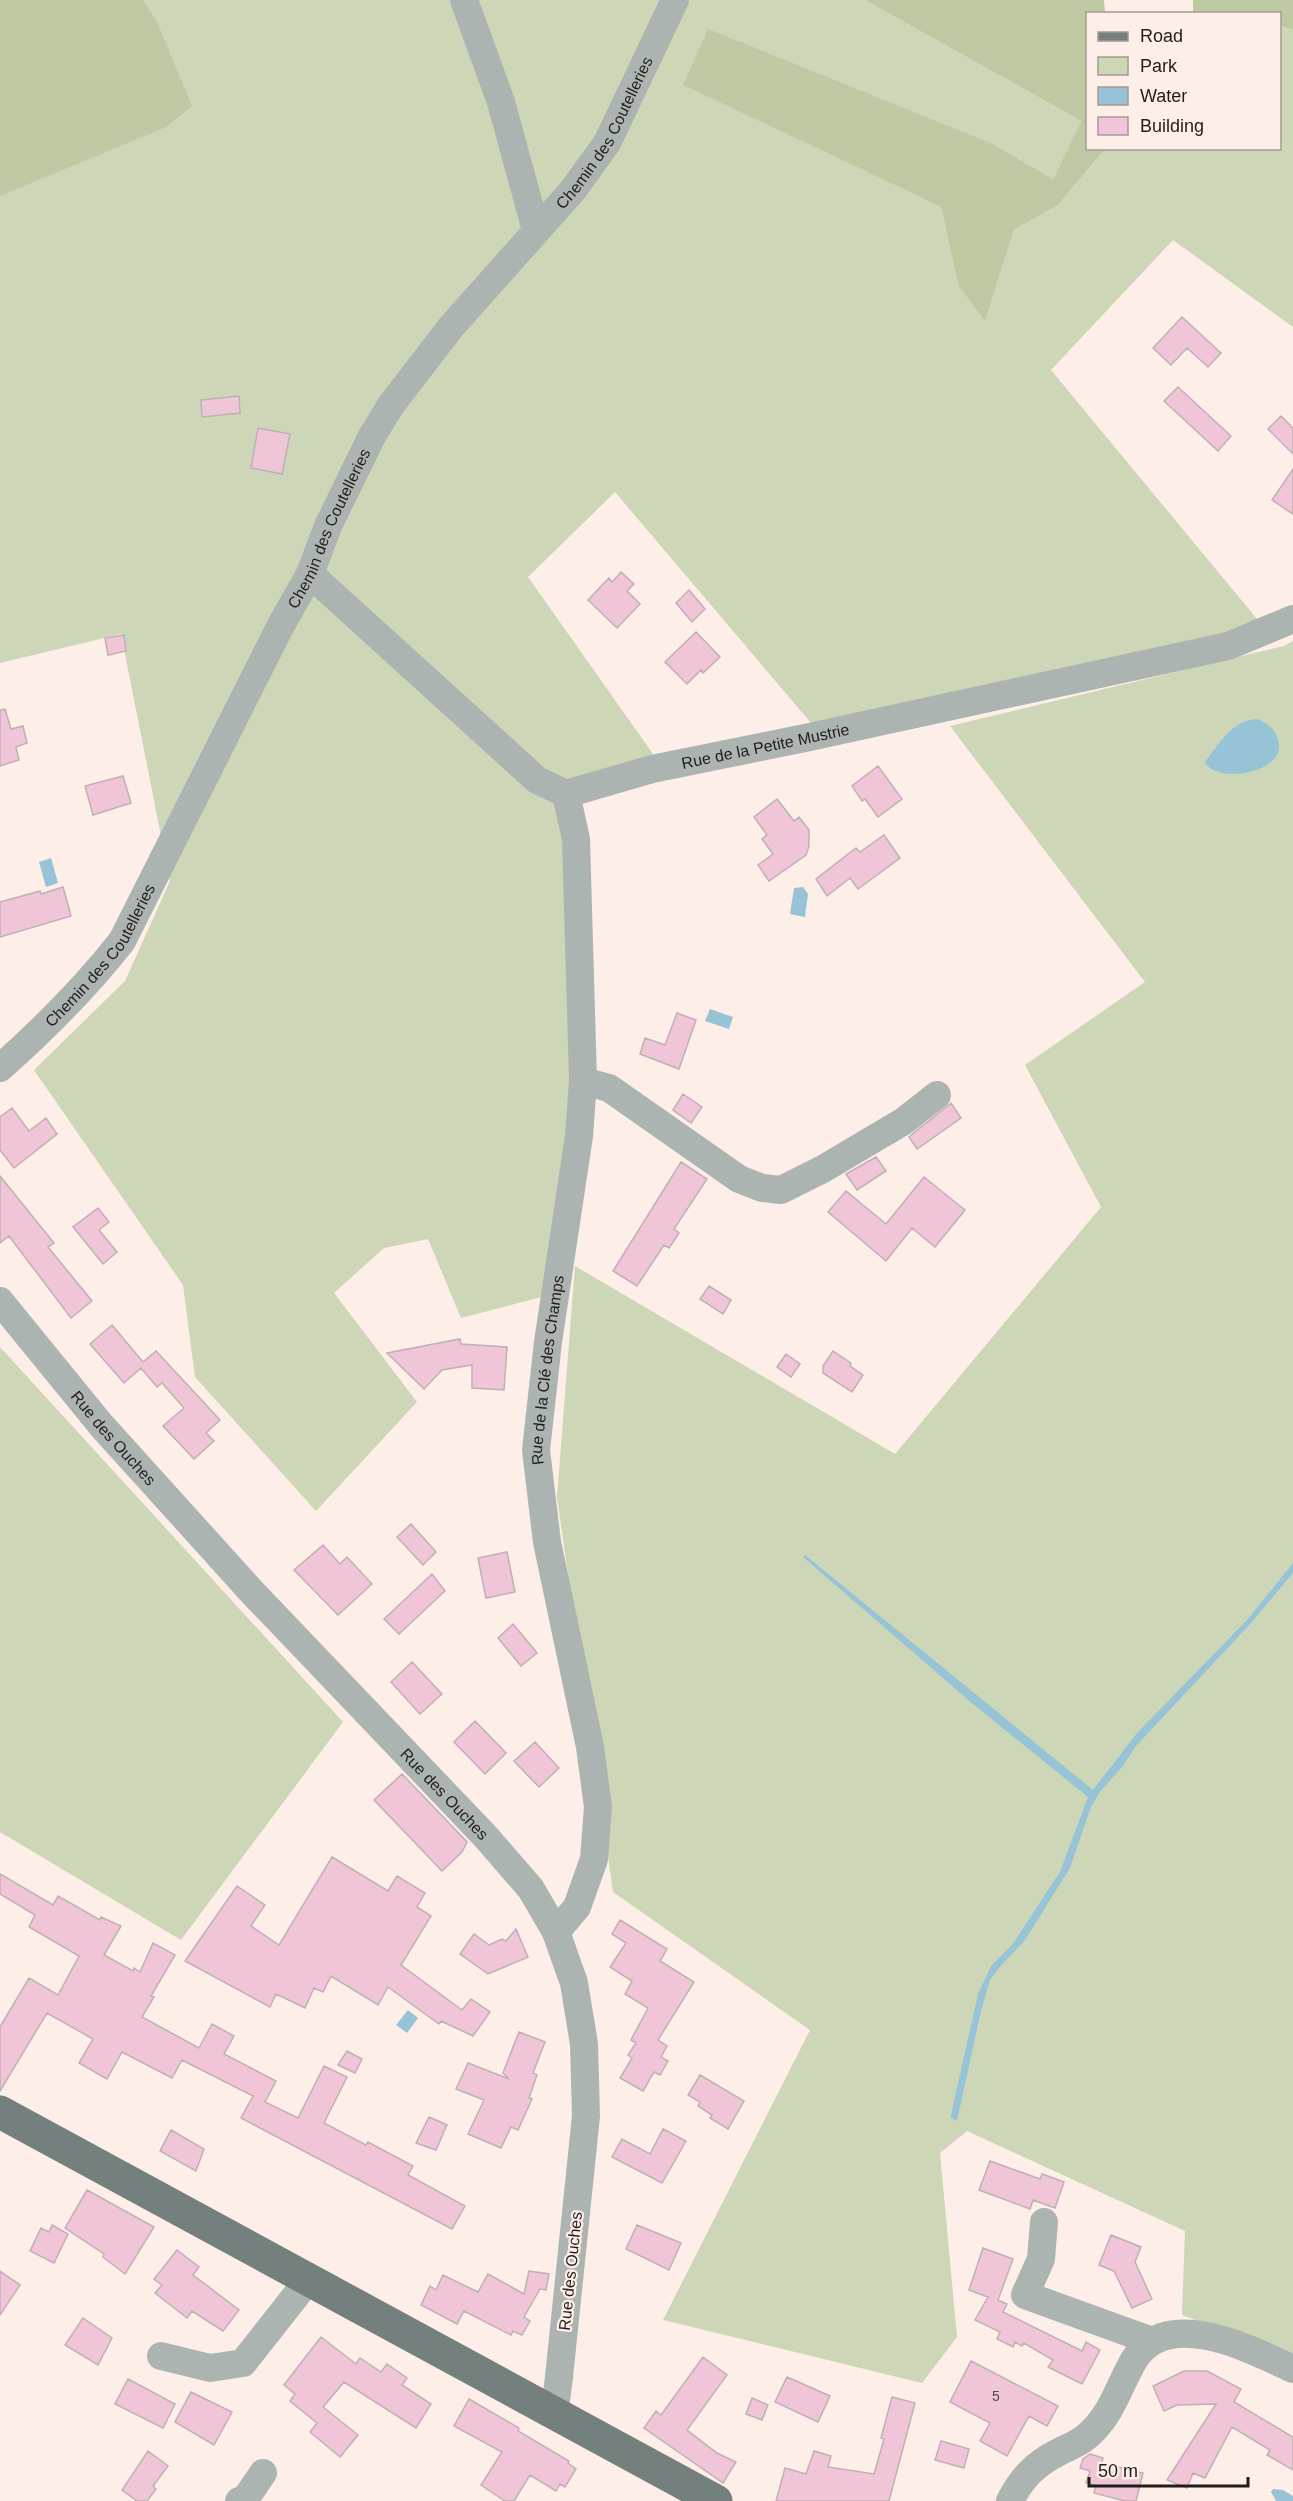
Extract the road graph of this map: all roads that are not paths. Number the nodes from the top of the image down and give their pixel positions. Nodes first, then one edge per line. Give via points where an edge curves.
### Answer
1 (464, 0) edge
2 (675, 0) edge
3 (536, 230) junction
4 (310, 574) junction
5 (1293, 619) edge
6 (566, 794) junction
7 (0, 1068) edge
8 (583, 1081) junction
9 (937, 1095) dead end
10 (0, 1301) edge
11 (556, 1932) junction
12 (0, 2112) edge
13 (1044, 2222) dead end
14 (309, 2279) junction
15 (1152, 2341) junction
16 (161, 2356) dead end
17 (1293, 2369) edge
18 (552, 2411) junction
19 (263, 2473) dead end
20 (239, 2501) edge
21 (716, 2501) edge
22 (1010, 2501) edge

1 - 3 street via 501,102
2 - 3 street, Chemin des Coutelleries via 607,143 573,190
3 - 4 street, Chemin des Coutelleries via 451,327 391,405 328,526
4 - 6 street via 537,780
4 - 7 street, Chemin des Coutelleries via 122,940 65,1007
5 - 6 street, Rue de la Petite Mustrie via 1228,646 652,769
6 - 8 street, Rue de la Clé des Champs via 576,839
8 - 9 street via 609,1088 740,1179 781,1190 904,1121
8 - 11 street, Rue de la Clé des Champs via 536,1450 547,1542 590,1748 598,1807 594,1859 577,1907
10 - 11 street, Rue des Ouches via 101,1425 244,1583 486,1837 531,1889
11 - 18 street, Rue des Ouches via 574,1983 584,2044 586,2116 559,2377
12 - 14 main road
13 - 15 street via 1041,2259 1025,2295
14 - 16 street via 243,2363 210,2368
14 - 18 main road
15 - 17 street via 1189,2332 1205,2335 1234,2342
15 - 22 street via 1134,2358 1107,2415 1085,2438 1048,2458 1021,2481
18 - 21 main road
19 - 20 street via 246,2498

